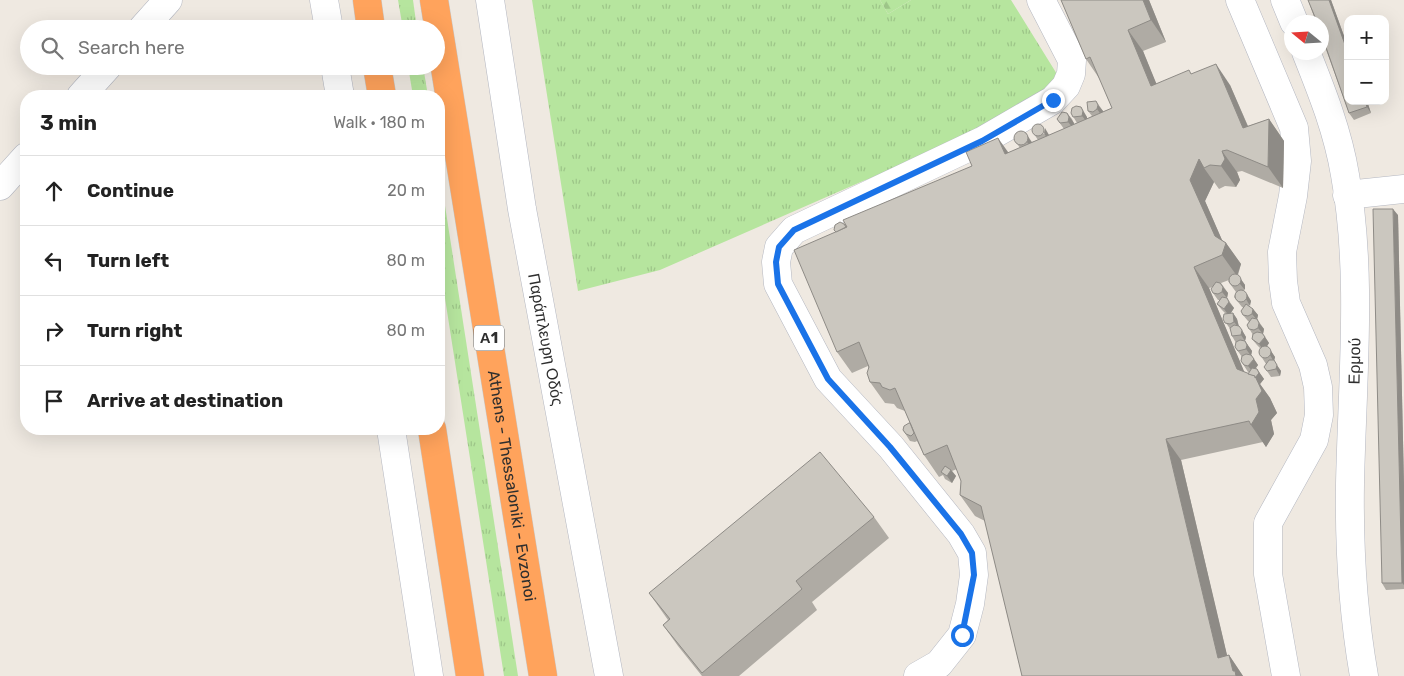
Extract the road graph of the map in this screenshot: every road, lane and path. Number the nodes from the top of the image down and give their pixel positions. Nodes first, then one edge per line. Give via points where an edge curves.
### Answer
1 (168, 0) edge
2 (324, 0) edge
3 (367, 0) edge
4 (434, 0) edge
5 (490, 0) edge
6 (1041, 0) edge
7 (1240, 0) edge
8 (1285, 0) edge
9 (1291, 15) edge
10 (150, 20) edge
11 (327, 20) edge
12 (370, 20) edge
13 (437, 20) edge
14 (1309, 60) edge
15 (445, 68) edge
16 (100, 75) edge
17 (336, 75) edge
18 (378, 75) edge
19 (86, 90) edge
20 (339, 90) edge
21 (381, 90) edge
22 (20, 164) edge
23 (0, 186) edge
24 (1404, 189) edge
25 (1347, 195) junction
26 (392, 435) edge
27 (433, 435) edge
28 (429, 676) edge
29 (470, 676) edge
30 (544, 676) edge
31 (609, 676) edge
32 (918, 676) edge
33 (1286, 676) edge
34 (1364, 676) edge

1 - 10 street
2 - 11 street
3 - 12 highway
4 - 13 highway, Athens - Thessaloniki - Evzonoi / Α1
5 - 31 street, Παράπλευρη Οδός via 522,209
6 - 32 street via 1072,60 1072,74 1053,100 982,141 794,230 779,247 776,262 778,284 828,379 890,447 961,534 972,553 974,575 962,635 939,664
7 - 33 street via 1294,128 1297,161 1282,252 1282,281 1286,303 1313,365 1318,387 1319,415 1314,440 1268,523 1268,574
8 - 9 street
14 - 25 street, Ερμού via 1327,105 1345,174
15 - 30 highway, Athens - Thessaloniki - Evzonoi / Α1
16 - 19 street
17 - 20 street
18 - 21 highway
22 - 23 street
24 - 25 street
25 - 34 street, Ερμού via 1354,294 1350,536 1352,584
26 - 28 street
27 - 29 highway

